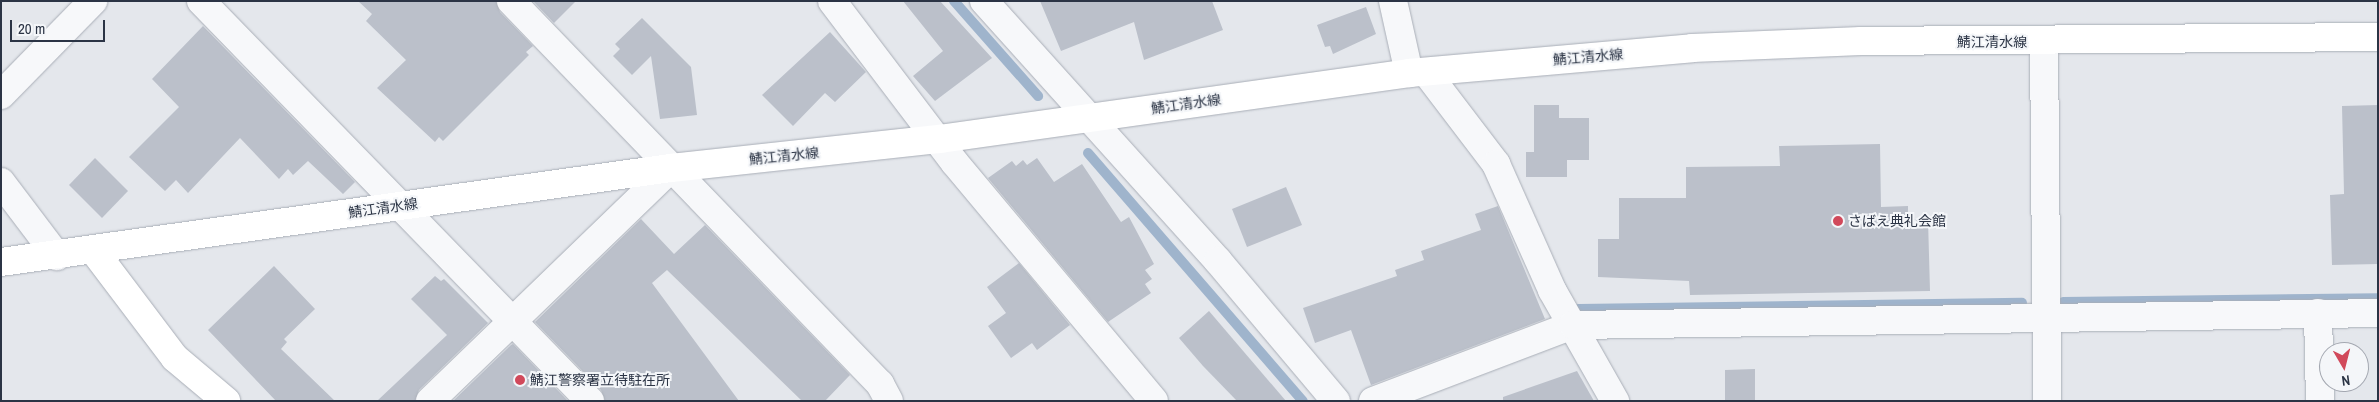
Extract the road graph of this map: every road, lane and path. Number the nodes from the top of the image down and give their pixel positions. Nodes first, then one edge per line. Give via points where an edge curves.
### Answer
1 (93, 1) edge
2 (201, 1) edge
3 (510, 1) edge
4 (832, 1) edge
5 (984, 1) edge
6 (1393, 1) edge
7 (2378, 37) edge
8 (2044, 42) junction
9 (1418, 72) junction
10 (1, 95) edge
11 (1091, 118) junction
12 (940, 140) junction
13 (671, 168) junction
14 (1, 182) edge
15 (401, 205) junction
16 (94, 251) junction
17 (57, 256) junction
18 (1, 262) edge
19 (2318, 313) junction
20 (2378, 313) edge
21 (2046, 318) junction
22 (512, 322) junction
23 (1573, 325) junction
24 (226, 401) edge
25 (430, 401) edge
26 (590, 401) edge
27 (889, 401) edge
28 (1154, 401) edge
29 (1336, 401) edge
30 (1373, 401) edge
31 (1616, 401) edge
32 (2047, 401) edge
33 (2320, 401) edge

1 - 10 street
2 - 15 street
3 - 13 street
4 - 12 street
5 - 11 street
6 - 9 street
7 - 8 main road, 鯖江清水線
8 - 9 main road, 鯖江清水線 via 1860,41 1692,48
8 - 21 street
9 - 11 main road, 鯖江清水線
9 - 23 street via 1496,164 1552,290
11 - 12 main road, 鯖江清水線
11 - 29 street
12 - 13 main road, 鯖江清水線
12 - 28 street via 955,163
13 - 15 main road, 鯖江清水線
13 - 22 street
13 - 27 street via 880,384
14 - 17 street
15 - 16 main road, 鯖江清水線
15 - 22 street
16 - 17 main road, 鯖江清水線
16 - 24 main road via 175,358
17 - 18 main road, 鯖江清水線
19 - 20 street
19 - 21 street
19 - 33 street
21 - 23 street
21 - 32 street
22 - 25 street
22 - 26 street
23 - 30 street
23 - 31 street

